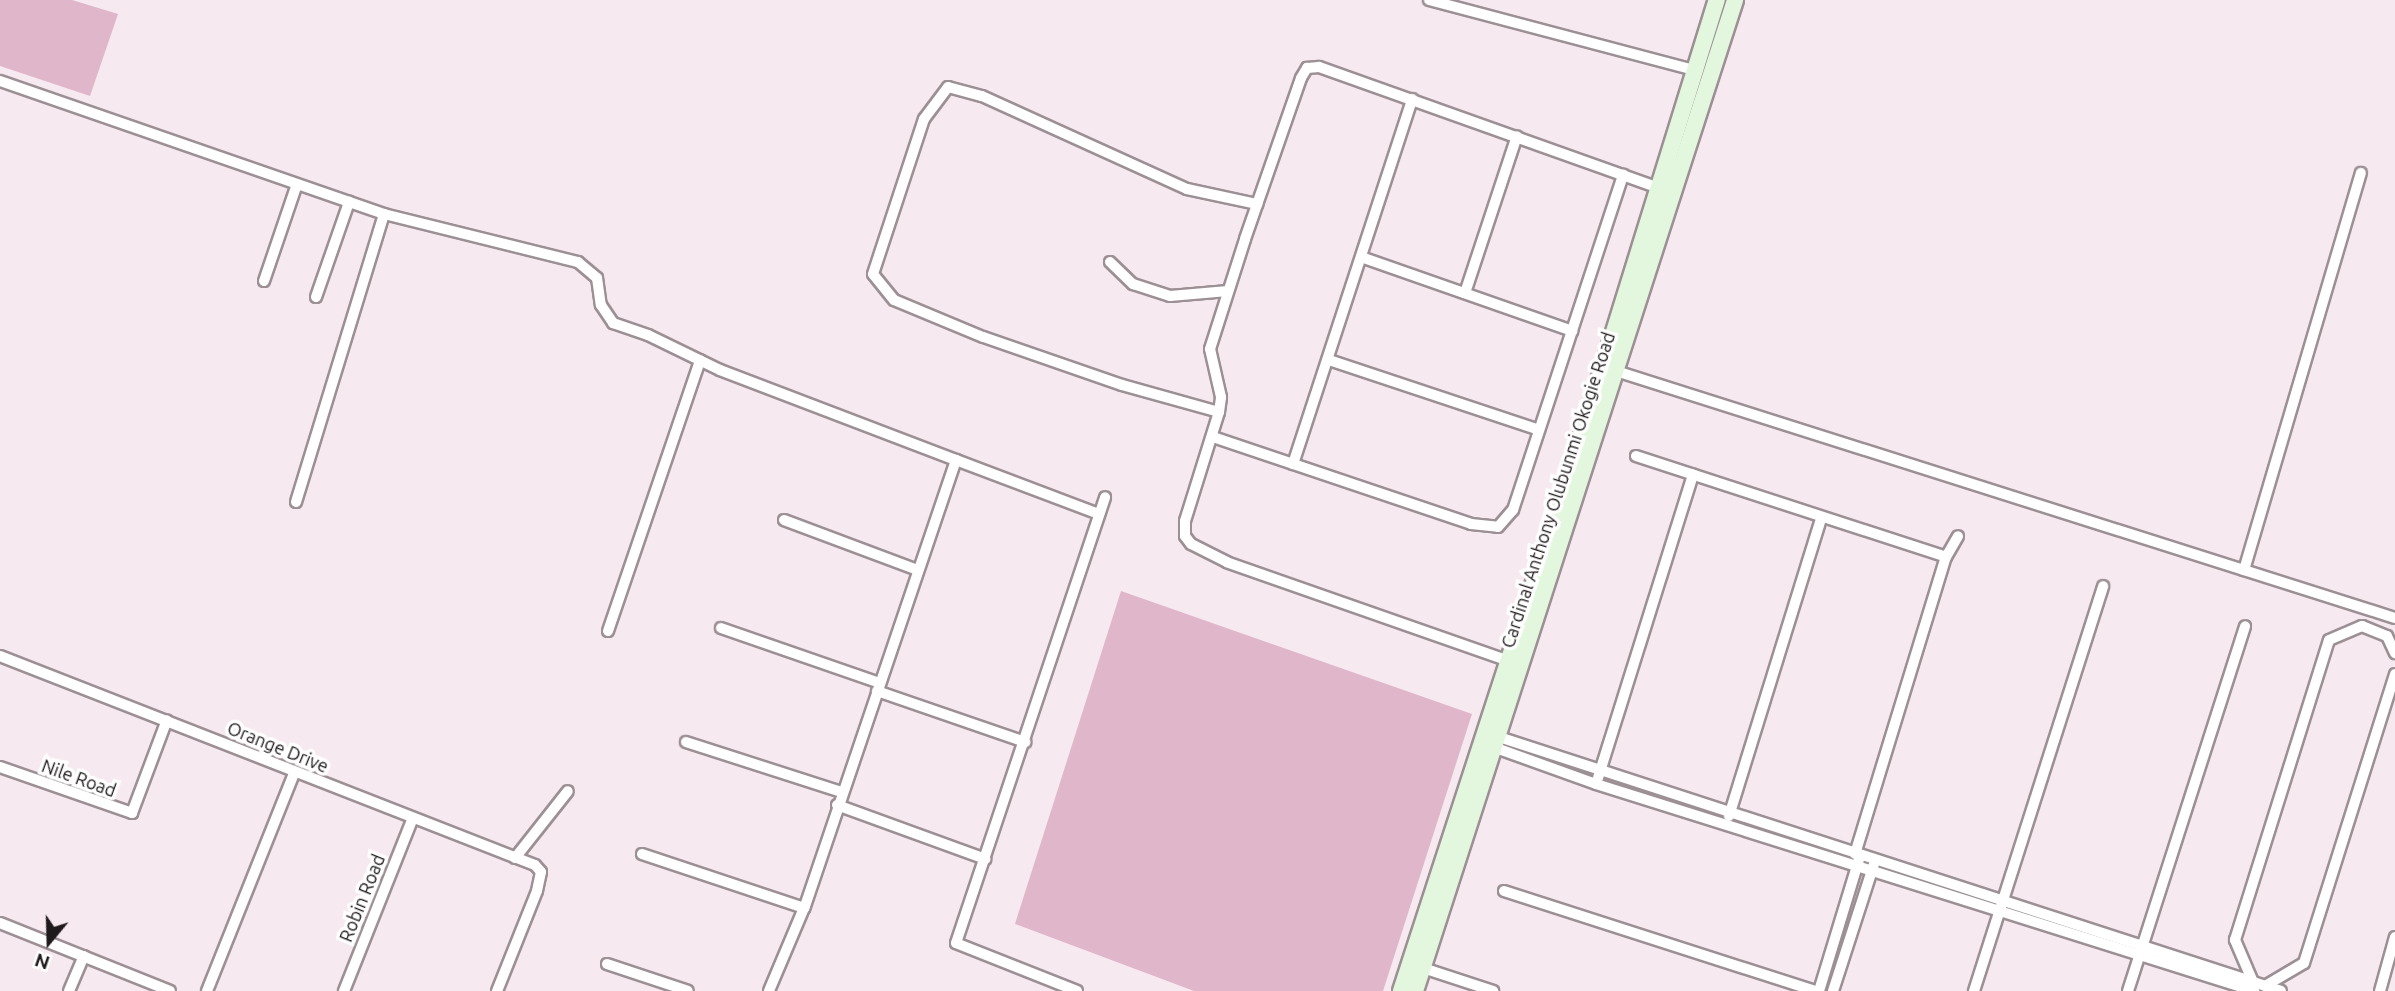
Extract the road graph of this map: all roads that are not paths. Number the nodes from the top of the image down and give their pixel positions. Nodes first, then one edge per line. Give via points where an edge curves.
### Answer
1 (1429, 0) edge
2 (1717, 0) edge
3 (1735, 0) edge
4 (1697, 71) junction
5 (0, 81) edge
6 (1412, 99) junction
7 (1517, 136) junction
8 (2361, 173) dead end
9 (1623, 175) junction
10 (297, 184) junction
11 (1658, 187) junction
12 (1674, 193) junction
13 (349, 202) junction
14 (1257, 204) junction
15 (384, 214) junction
16 (1361, 257) junction
17 (1110, 262) dead end
18 (264, 281) dead end
19 (1228, 291) junction
20 (1465, 293) junction
21 (316, 298) dead end
22 (1572, 331) junction
23 (700, 360) junction
24 (1329, 360) junction
25 (1616, 371) junction
26 (1220, 412) junction
27 (1539, 430) junction
28 (1213, 437) junction
29 (1636, 456) dead end
30 (956, 460) junction
31 (1293, 464) junction
32 (1693, 475) junction
33 (1105, 497) dead end
34 (296, 502) dead end
35 (1099, 514) junction
36 (1821, 518) junction
37 (784, 520) dead end
38 (1958, 536) dead end
39 (1946, 556) junction
40 (918, 570) junction
41 (2244, 570) junction
42 (2103, 586) dead end
43 (2395, 618) edge
44 (2245, 626) dead end
45 (721, 628) dead end
46 (608, 631) dead end
47 (2395, 653) edge
48 (0, 656) edge
49 (1509, 661) junction
50 (2395, 674) edge
51 (878, 687) junction
52 (167, 720) junction
53 (686, 742) dead end
54 (1025, 742) junction
55 (1497, 742) junction
56 (0, 767) edge
57 (294, 773) junction
58 (1601, 773) junction
59 (1596, 784) junction
60 (568, 791) dead end
61 (842, 792) junction
62 (837, 805) junction
63 (1730, 812) junction
64 (1466, 814) junction
65 (413, 818) junction
66 (1727, 825) junction
67 (642, 854) dead end
68 (515, 858) junction
69 (985, 859) junction
70 (1857, 859) junction
71 (1874, 866) junction
72 (1504, 891) dead end
73 (2002, 907) junction
74 (804, 908) junction
75 (0, 923) edge
76 (2395, 937) edge
77 (2141, 951) junction
78 (84, 956) junction
79 (607, 964) dead end
80 (1423, 968) junction
81 (2258, 986) edge
82 (773, 990) edge
83 (69, 991) edge
84 (170, 991) edge
85 (206, 991) edge
86 (344, 991) edge
87 (497, 991) edge
88 (688, 991) edge
89 (1077, 991) edge
90 (1401, 991) edge
91 (1415, 991) edge
92 (1493, 991) edge
93 (1817, 991) edge
94 (1833, 991) edge
95 (1974, 991) edge
96 (2128, 991) edge
97 (2281, 991) edge
98 (2379, 991) edge

1 - 4 street
2 - 4 street, Cardinal Anthony Olubunmi Okogie Road
3 - 12 street, Cardinal Anthony Olubunmi Okogie Road
4 - 11 street, Cardinal Anthony Olubunmi Okogie Road
5 - 10 street
6 - 7 street
6 - 14 street via 1319,67 1307,68
6 - 16 street
7 - 9 street
7 - 20 street
8 - 41 street
9 - 11 street
9 - 22 street
10 - 13 street
10 - 18 street
11 - 12 street
11 - 49 street, Cardinal Anthony Olubunmi Okogie Road
12 - 25 street, Cardinal Anthony Olubunmi Okogie Road
13 - 15 street
13 - 21 street
14 - 19 street
14 - 26 street via 1187,189 982,96 948,87 924,119 873,274 894,300 984,337
15 - 23 street via 578,262 597,278 601,305 613,323
15 - 34 street
16 - 20 street
16 - 24 street
17 - 19 street via 1133,284 1170,296
19 - 26 street via 1210,349
20 - 22 street
22 - 27 street
23 - 30 street
23 - 46 street
24 - 27 street
24 - 31 street
25 - 41 street
25 - 55 street, Cardinal Anthony Olubunmi Okogie Road
26 - 28 street
27 - 31 street via 1513,510 1499,527 1471,524
28 - 31 street
28 - 49 street via 1185,521 1185,536 1191,544 1227,562
29 - 32 street
30 - 35 street
30 - 40 street
32 - 36 street
32 - 58 street
33 - 35 street
35 - 54 street
36 - 39 street
36 - 63 street
37 - 40 street
38 - 39 street
39 - 70 street
40 - 51 street
41 - 43 street
42 - 73 street
44 - 77 street
45 - 51 street
47 - 81 street via 2387,636 2362,626 2328,644 2235,943
48 - 52 street, Orange Drive
49 - 64 street, Cardinal Anthony Olubunmi Okogie Road
50 - 81 street via 2304,963
51 - 54 street
51 - 61 street
52 - 56 street, Nile Road via 132,813
52 - 57 street, Orange Drive
53 - 61 street
54 - 69 street
55 - 58 street
55 - 59 street
55 - 64 street, Cardinal Anthony Olubunmi Okogie Road
57 - 65 street, Orange Drive
57 - 85 street
58 - 59 street
58 - 63 street
59 - 66 street
60 - 68 street
61 - 62 street
62 - 69 street
62 - 74 street
63 - 66 street
63 - 70 street
64 - 80 street, Cardinal Anthony Olubunmi Okogie Road
64 - 90 street, Cardinal Anthony Olubunmi Okogie Road
65 - 68 street, Orange Drive
65 - 86 street, Robin Road
66 - 70 street
67 - 74 street
68 - 87 street, Orange Drive via 541,872
69 - 89 street via 956,943
70 - 71 street
70 - 93 street
71 - 73 street
71 - 94 street
72 - 93 street
73 - 77 street
73 - 95 street
74 - 82 street
75 - 78 street
76 - 98 street
77 - 81 street
77 - 96 street
78 - 83 street
78 - 84 street
79 - 88 street
80 - 91 street, Cardinal Anthony Olubunmi Okogie Road
80 - 92 street
81 - 97 street

